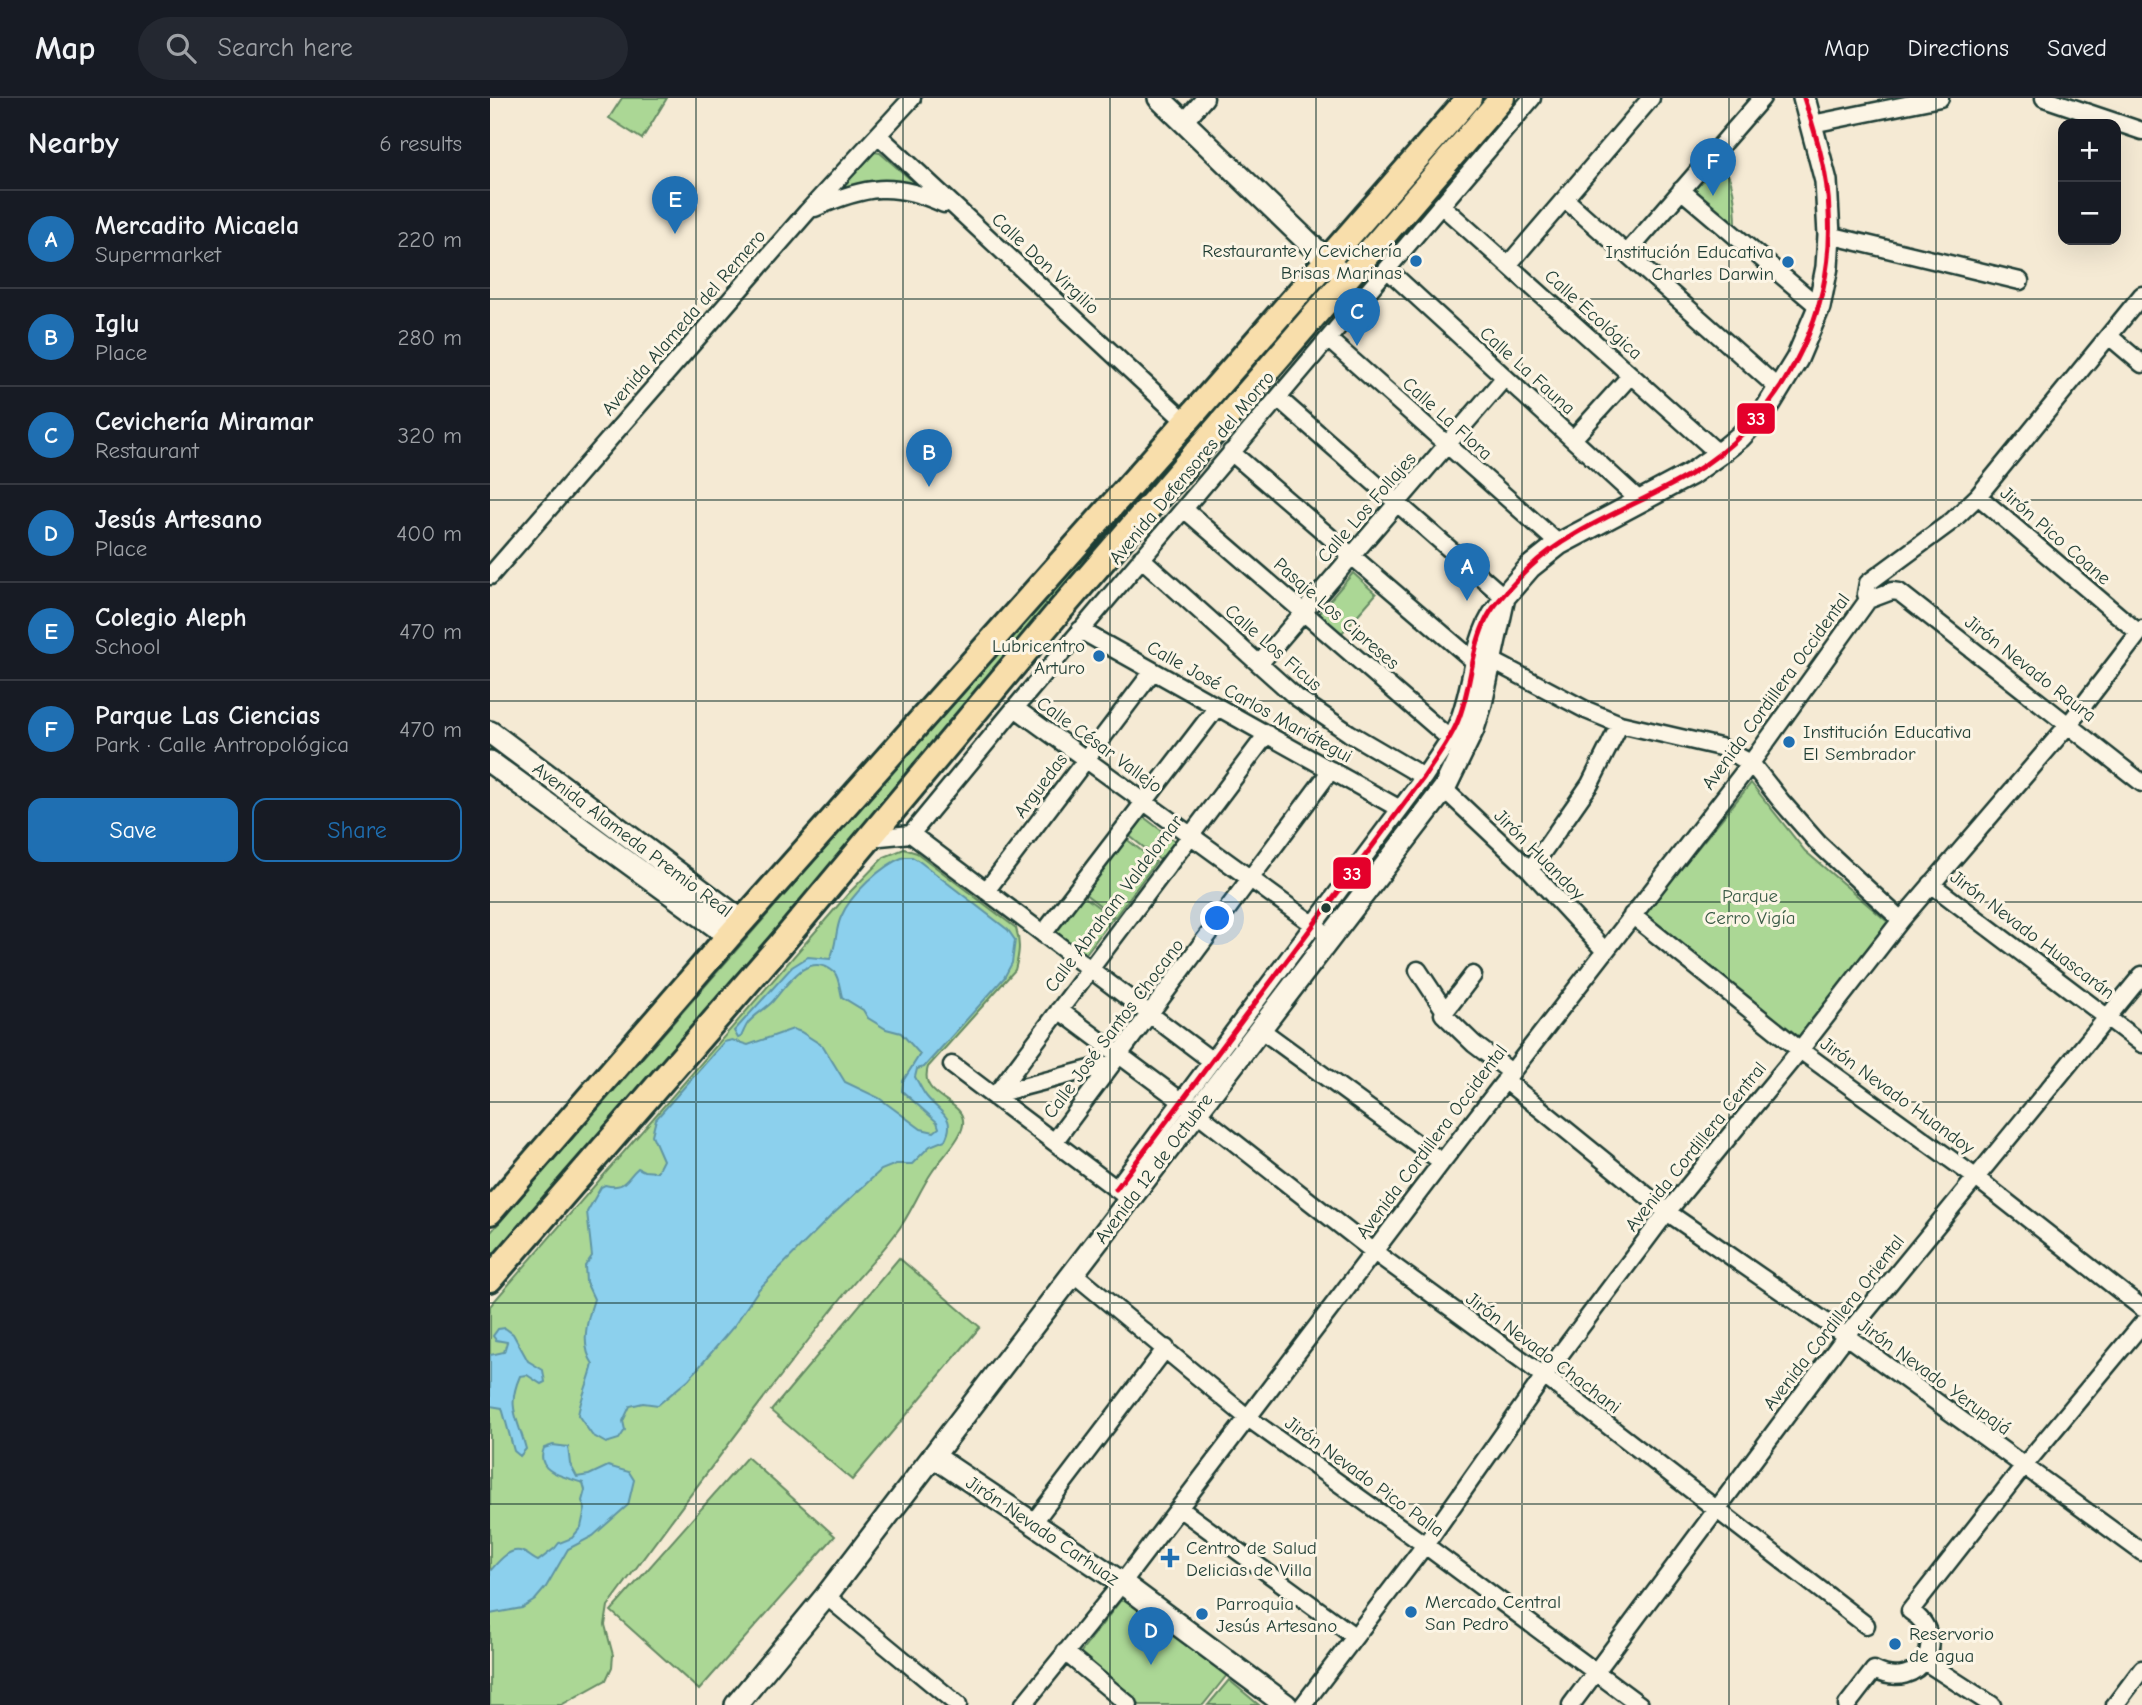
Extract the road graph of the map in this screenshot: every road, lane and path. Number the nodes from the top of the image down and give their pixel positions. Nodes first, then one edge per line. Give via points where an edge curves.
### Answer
1 (912, 98) edge
2 (1159, 98) edge
3 (1205, 98) edge
4 (1469, 98) edge
5 (1502, 98) edge
6 (1532, 98) edge
7 (1651, 98) edge
8 (1762, 98) edge
9 (1804, 98) edge
10 (1940, 98) edge
11 (2044, 98) edge
12 (1184, 122) junction
13 (1812, 124) junction
14 (2142, 131) edge
15 (878, 135) junction
16 (1681, 191) junction
17 (1565, 199) junction
18 (1441, 205) junction
19 (956, 209) junction
20 (807, 212) junction
21 (1829, 235) junction
22 (1627, 253) junction
23 (1326, 260) junction
24 (1508, 265) junction
25 (1387, 269) junction
26 (1346, 278) junction
27 (2020, 281) dead end
28 (1364, 295) junction
29 (2142, 295) edge
30 (1819, 307) junction
31 (2109, 336) junction
32 (1328, 339) junction
33 (2142, 364) edge
34 (1631, 375) junction
35 (1505, 377) junction
36 (1779, 389) junction
37 (1278, 398) junction
38 (1186, 422) junction
39 (1573, 439) junction
40 (1447, 444) junction
41 (1719, 454) junction
42 (1235, 455) junction
43 (1978, 496) junction
44 (1640, 501) junction
45 (1397, 503) junction
46 (1184, 509) junction
47 (1559, 544) junction
48 (1352, 556) junction
49 (1142, 558) junction
50 (490, 576) edge
51 (1892, 591) joint
52 (1504, 597) junction
53 (1868, 600) junction
54 (1304, 612) junction
55 (1080, 630) junction
56 (2140, 631) edge
57 (1482, 661) junction
58 (1260, 663) junction
59 (1153, 671) junction
60 (1217, 707) junction
61 (1014, 708) junction
62 (1620, 723) junction
63 (2069, 724) junction
64 (490, 732) edge
65 (1266, 734) junction
66 (1456, 744) junction
67 (490, 761) edge
68 (1085, 761) junction
69 (1752, 762) junction
70 (1331, 770) junction
71 (1424, 777) junction
72 (2142, 783) edge
73 (1444, 789) junction
74 (1144, 803) junction
75 (845, 804) junction
76 (1400, 809) junction
77 (911, 834) junction
78 (1190, 836) junction
79 (870, 838) junction
80 (1530, 870) junction
81 (843, 871) junction
82 (1250, 879) junction
83 (1931, 884) junction
84 (986, 891) junction
85 (1632, 915) junction
86 (1901, 920) junction
87 (735, 928) junction
88 (1322, 931) junction
89 (1043, 934) junction
90 (1604, 950) junction
91 (1090, 969) junction
92 (1418, 970) dead end
93 (1473, 975) dead end
94 (2142, 975) edge
95 (671, 1004) junction
96 (1059, 1010) junction
97 (1446, 1011) junction
98 (1149, 1014) junction
99 (2109, 1018) junction
100 (1260, 1029) junction
101 (2142, 1044) edge
102 (1800, 1049) junction
103 (1116, 1059) junction
104 (1212, 1061) junction
105 (951, 1065) dead end
106 (1508, 1076) junction
107 (664, 1078) junction
108 (995, 1096) junction
109 (1189, 1107) junction
110 (1054, 1142) junction
111 (1441, 1162) junction
112 (1975, 1177) junction
113 (1123, 1194) junction
114 (490, 1212) edge
115 (1667, 1212) junction
116 (1373, 1251) junction
117 (1073, 1273) junction
118 (490, 1279) edge
119 (2142, 1308) edge
120 (2142, 1324) edge
121 (1846, 1336) junction
122 (1166, 1348) junction
123 (1544, 1376) junction
124 (1248, 1418) junction
125 (933, 1456) junction
126 (2023, 1467) junction
127 (1179, 1508) junction
128 (1715, 1511) junction
129 (1033, 1523) junction
130 (1425, 1545) junction
131 (2142, 1552) edge
132 (1122, 1583) junction
133 (826, 1596) junction
134 (1866, 1625) dead end
135 (1354, 1636) junction
136 (1065, 1652) junction
137 (1924, 1661) junction
138 (2142, 1669) edge
139 (1597, 1672) junction
140 (736, 1705) edge
141 (958, 1705) edge
142 (1023, 1705) edge
143 (1129, 1705) edge
144 (1286, 1705) edge
145 (1303, 1705) edge
146 (1571, 1705) edge
147 (1640, 1705) edge
148 (1847, 1705) edge
149 (1992, 1705) edge
150 (2115, 1705) edge

1 - 15 street, Avenida Alameda del Remero
2 - 12 street
3 - 12 street
4 - 23 main road
5 - 26 main road
6 - 18 street, Avenida Defensores del Morro
7 - 17 street
8 - 16 street
9 - 13 street, Avenida 12 de Octubre
10 - 13 street
11 - 14 street
12 - 23 street
13 - 21 street, Avenida 12 de Octubre via 1826,181
15 - 19 street, Calle Don Virgilio
15 - 20 street, Avenida Alameda del Remero
16 - 22 street
16 - 30 street
17 - 22 street
17 - 24 street
18 - 24 street, Calle Ecológica
18 - 25 street, Avenida Defensores del Morro
19 - 20 street via 916,191 876,188 842,196
19 - 38 street, Calle Don Virgilio
20 - 50 street, Avenida Alameda del Remero
21 - 27 street
21 - 30 street, Avenida 12 de Octubre
22 - 36 street
23 - 26 street
23 - 38 main road
24 - 34 street, Calle Ecológica
25 - 28 street, Avenida Defensores del Morro
25 - 35 street, Calle La Fauna
26 - 28 street
26 - 79 main road
28 - 32 street, Avenida Defensores del Morro
29 - 31 street, Avenida Cordillera Occidental
30 - 36 street, Avenida 12 de Octubre
31 - 33 street
31 - 43 street, Avenida Cordillera Occidental
32 - 37 street, Avenida Defensores del Morro
32 - 40 street, Calle La Flora
34 - 39 street
34 - 41 street, Calle Ecológica
35 - 39 street, Calle La Fauna
35 - 40 street, Calle Los Follajes
36 - 41 street, Avenida 12 de Octubre via 1756,421
37 - 42 street, Avenida Defensores del Morro
37 - 45 street
38 - 75 main road
39 - 44 street, Calle La Fauna
40 - 45 street, Calle Los Follajes
40 - 47 street, Calle La Flora
41 - 44 street, Avenida 12 de Octubre
42 - 46 street, Avenida Defensores del Morro
42 - 48 street
43 - 53 street, Avenida Cordillera Occidental via 1868,583
43 - 56 street, Jirón Pico Coane
44 - 47 street, Avenida 12 de Octubre
45 - 48 street, Calle Los Follajes
45 - 52 street
46 - 49 street, Avenida Defensores del Morro
46 - 54 street, Pasaje Los Cipreses
47 - 52 street, Avenida 12 de Octubre via 1530,567
48 - 54 street, Calle Los Follajes
48 - 57 street
49 - 55 street, Avenida Defensores del Morro
49 - 58 street, Calle Los Ficus
51 - 53 street, Avenida Cordillera Occidental
51 - 63 street, Jirón Nevado Raura via 1905,596
52 - 57 street, Avenida 12 de Octubre
53 - 69 street, Avenida Cordillera Occidental
54 - 58 street, Calle Los Follajes
54 - 66 street, Pasaje Los Cipreses
55 - 59 street, Calle José Carlos Mariátegui
55 - 61 street, Avenida Defensores del Morro
56 - 63 street, Avenida Cordillera Central
57 - 62 street
57 - 66 street, Avenida 12 de Octubre via 1481,704
58 - 71 street, Calle Los Ficus via 1296,698
59 - 60 street, Calle José Carlos Mariátegui
59 - 68 street, Arguedas
60 - 65 street, Calle José Carlos Mariátegui
60 - 74 street
61 - 68 street, Calle César Vallejo
61 - 77 street, Avenida Defensores del Morro
62 - 69 street via 1720,747
62 - 80 street via 1591,784
63 - 72 street, Jirón Nevado Raura
63 - 83 street, Avenida Cordillera Central
64 - 87 street, Avenida Alameda Premio Real
65 - 70 street, Calle José Carlos Mariátegui
65 - 78 street, Calle Abraham Valdelomar
66 - 71 street, Avenida 12 de Octubre
66 - 73 street, Avenida 12 de Octubre
67 - 87 street, Avenida Alameda Premio Real
68 - 74 street, Calle César Vallejo
68 - 84 street, Arguedas
69 - 85 street, Avenida Cordillera Occidental
69 - 86 street via 1818,842
70 - 76 street, Calle José Carlos Mariátegui
70 - 82 street, Calle José Santos Chocano
71 - 76 street, Avenida 12 de Octubre
73 - 80 street, Jirón Huandoy
73 - 88 street, Avenida 12 de Octubre
74 - 78 street, Calle César Vallejo
74 - 89 street
75 - 81 main road via 865,809 872,822 847,855
75 - 87 main road
76 - 88 street, Avenida 12 de Octubre
77 - 79 street
77 - 84 street
78 - 82 street, Calle César Vallejo
78 - 91 street, Calle Abraham Valdelomar
79 - 81 main road
80 - 90 street, Jirón Huandoy
81 - 107 main road
82 - 88 street, Calle César Vallejo
82 - 98 street, Calle José Santos Chocano
83 - 86 street, Avenida Cordillera Central
83 - 99 street, Jirón Nevado Huascarán
84 - 89 street
85 - 90 street, Avenida Cordillera Occidental
85 - 102 street, Jirón Nevado Huandoy
86 - 102 street, Avenida Cordillera Central
87 - 95 main road
88 - 100 street, Avenida 12 de Octubre
88 - 104 street, Avenida 12 de Octubre
89 - 91 street
90 - 106 street, Avenida Cordillera Occidental
91 - 96 street, Calle Abraham Valdelomar
91 - 98 street
92 - 97 street, Jirón Nevado Yerupajá
93 - 97 street
94 - 99 street, Avenida Cordillera Oriental
95 - 107 main road via 669,1020 636,1060 643,1079 656,1082
95 - 114 main road
96 - 103 street, Jirón Nevado Chachani
96 - 108 street, Calle Abraham Valdelomar
97 - 106 street, Jirón Nevado Yerupajá via 1443,1014
98 - 103 street, Calle José Santos Chocano
98 - 104 street
99 - 101 street, Jirón Nevado Huascarán
99 - 112 street, Avenida Cordillera Oriental
100 - 109 street, Avenida 12 de Octubre
100 - 111 street
102 - 112 street, Jirón Nevado Huandoy
102 - 115 street, Avenida Cordillera Central
103 - 108 street
103 - 109 street, Jirón Nevado Chachani
103 - 110 street, Calle José Santos Chocano
104 - 109 street, Avenida 12 de Octubre
105 - 108 street
106 - 111 street, Avenida Cordillera Occidental
106 - 115 street, Jirón Nevado Yerupajá
107 - 118 main road
108 - 110 street
109 - 113 street, Avenida 12 de Octubre
109 - 116 street, Jirón Nevado Chachani
110 - 113 street
111 - 116 street, Avenida Cordillera Occidental
112 - 119 street, Jirón Nevado Huandoy
112 - 121 street, Avenida Cordillera Oriental
113 - 117 street, Avenida 12 de Octubre
115 - 121 street, Jirón Nevado Yerupajá
115 - 123 street, Avenida Cordillera Central
116 - 123 street, Jirón Nevado Chachani
116 - 124 street, Avenida Cordillera Occidental
117 - 122 street, Jirón Nevado Pico Palla
117 - 125 street, Avenida 12 de Octubre
120 - 126 street
121 - 126 street, Jirón Nevado Yerupajá
121 - 128 street, Avenida Cordillera Oriental
122 - 124 street, Jirón Nevado Pico Palla
122 - 129 street
123 - 128 street, Jirón Nevado Chachani
123 - 130 street, Avenida Cordillera Central
124 - 127 street, Avenida Cordillera Occidental
124 - 130 street, Jirón Nevado Pico Palla
125 - 129 street, Jirón Nevado Carhuaz
125 - 133 street, Avenida 12 de Octubre
126 - 131 street, Jirón Nevado Yerupajá
126 - 137 street via 1910,1611 1928,1631 1930,1643
127 - 132 street, Avenida Cordillera Occidental
127 - 135 street
128 - 134 street, Jirón Nevado Chachani
128 - 139 street, Avenida Cordillera Oriental
129 - 132 street, Jirón Nevado Carhuaz
130 - 135 street, Avenida Cordillera Central
130 - 139 street, Jirón Nevado Pico Palla
132 - 136 street, Avenida Cordillera Occidental
132 - 144 street, Jirón Nevado Carhuaz
133 - 140 street, Avenida 12 de Octubre
133 - 141 street
135 - 145 street, Avenida Cordillera Central
136 - 142 street, Avenida Cordillera Occidental
136 - 143 street
137 - 148 street via 1905,1676 1874,1670
137 - 149 street
138 - 150 street
139 - 146 street, Avenida Cordillera Oriental
139 - 147 street, Jirón Nevado Pico Palla

